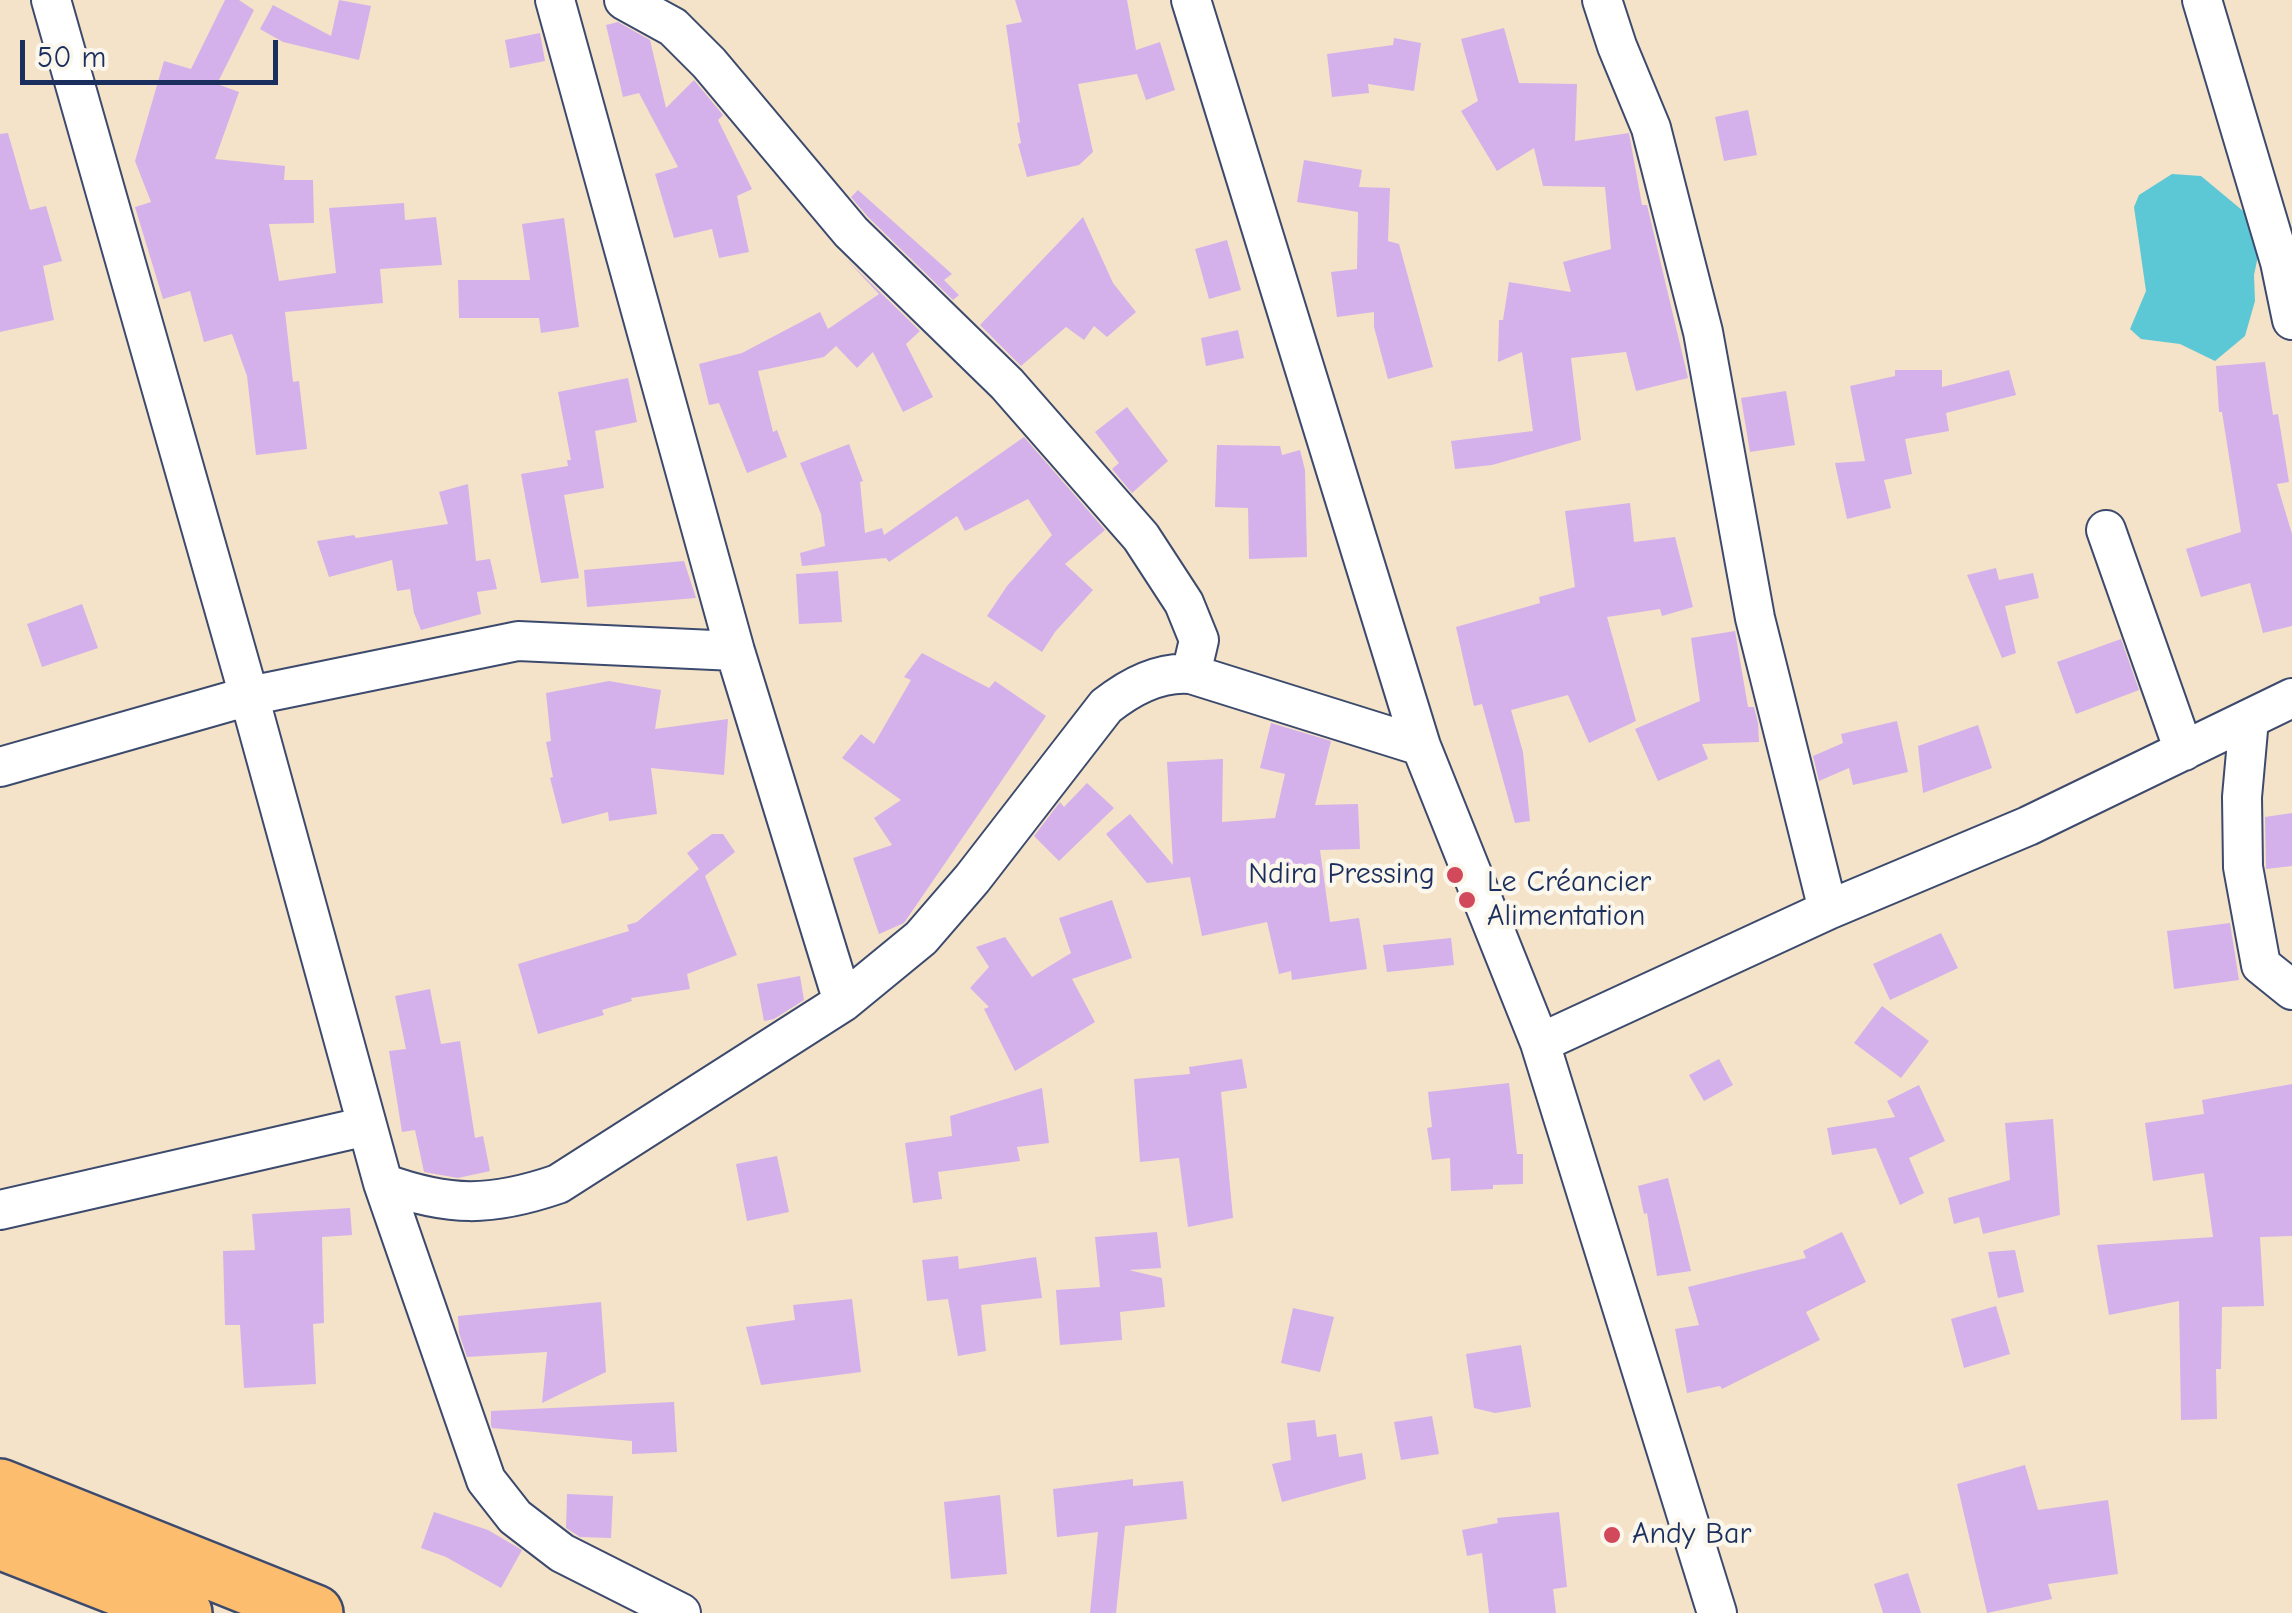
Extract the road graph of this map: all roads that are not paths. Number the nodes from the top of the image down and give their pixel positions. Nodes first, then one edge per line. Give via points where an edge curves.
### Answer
1 (51, 0) edge
2 (555, 0) edge
3 (624, 0) edge
4 (1191, 0) edge
5 (1602, 0) edge
6 (2202, 0) edge
7 (2292, 320) edge
8 (2106, 530) dead end
9 (736, 652) junction
10 (1191, 674) junction
11 (249, 696) junction
12 (2292, 698) edge
13 (2250, 718) junction
14 (1421, 746) junction
15 (2184, 750) junction
16 (0, 767) edge
17 (1828, 910) junction
18 (2292, 990) edge
19 (843, 1002) junction
20 (1540, 1043) junction
21 (367, 1126) junction
22 (383, 1182) junction
23 (0, 1210) edge
24 (0, 1487) edge
25 (0, 1541) edge
26 (184, 1613) edge
27 (314, 1613) edge
28 (681, 1613) edge
29 (1717, 1613) edge

1 - 11 street
2 - 9 street
3 - 10 street via 674,26 851,232 1007,384 1142,537 1199,640
4 - 14 street
5 - 17 street via 1650,128 1703,332 1755,618
6 - 7 street
8 - 15 street
9 - 11 street via 518,641
9 - 19 street
10 - 14 street
10 - 19 street via 1170,672 1106,706 921,938
11 - 16 street
11 - 21 street
12 - 13 street
13 - 15 street
13 - 18 street via 2243,867 2261,965
14 - 20 street
15 - 17 street via 2028,826
17 - 20 street
19 - 22 street via 558,1184 515,1199 472,1202 431,1199
20 - 29 street
21 - 22 street
21 - 23 street
22 - 28 street via 486,1480 516,1518 562,1553
24 - 27 main road
25 - 26 main road

